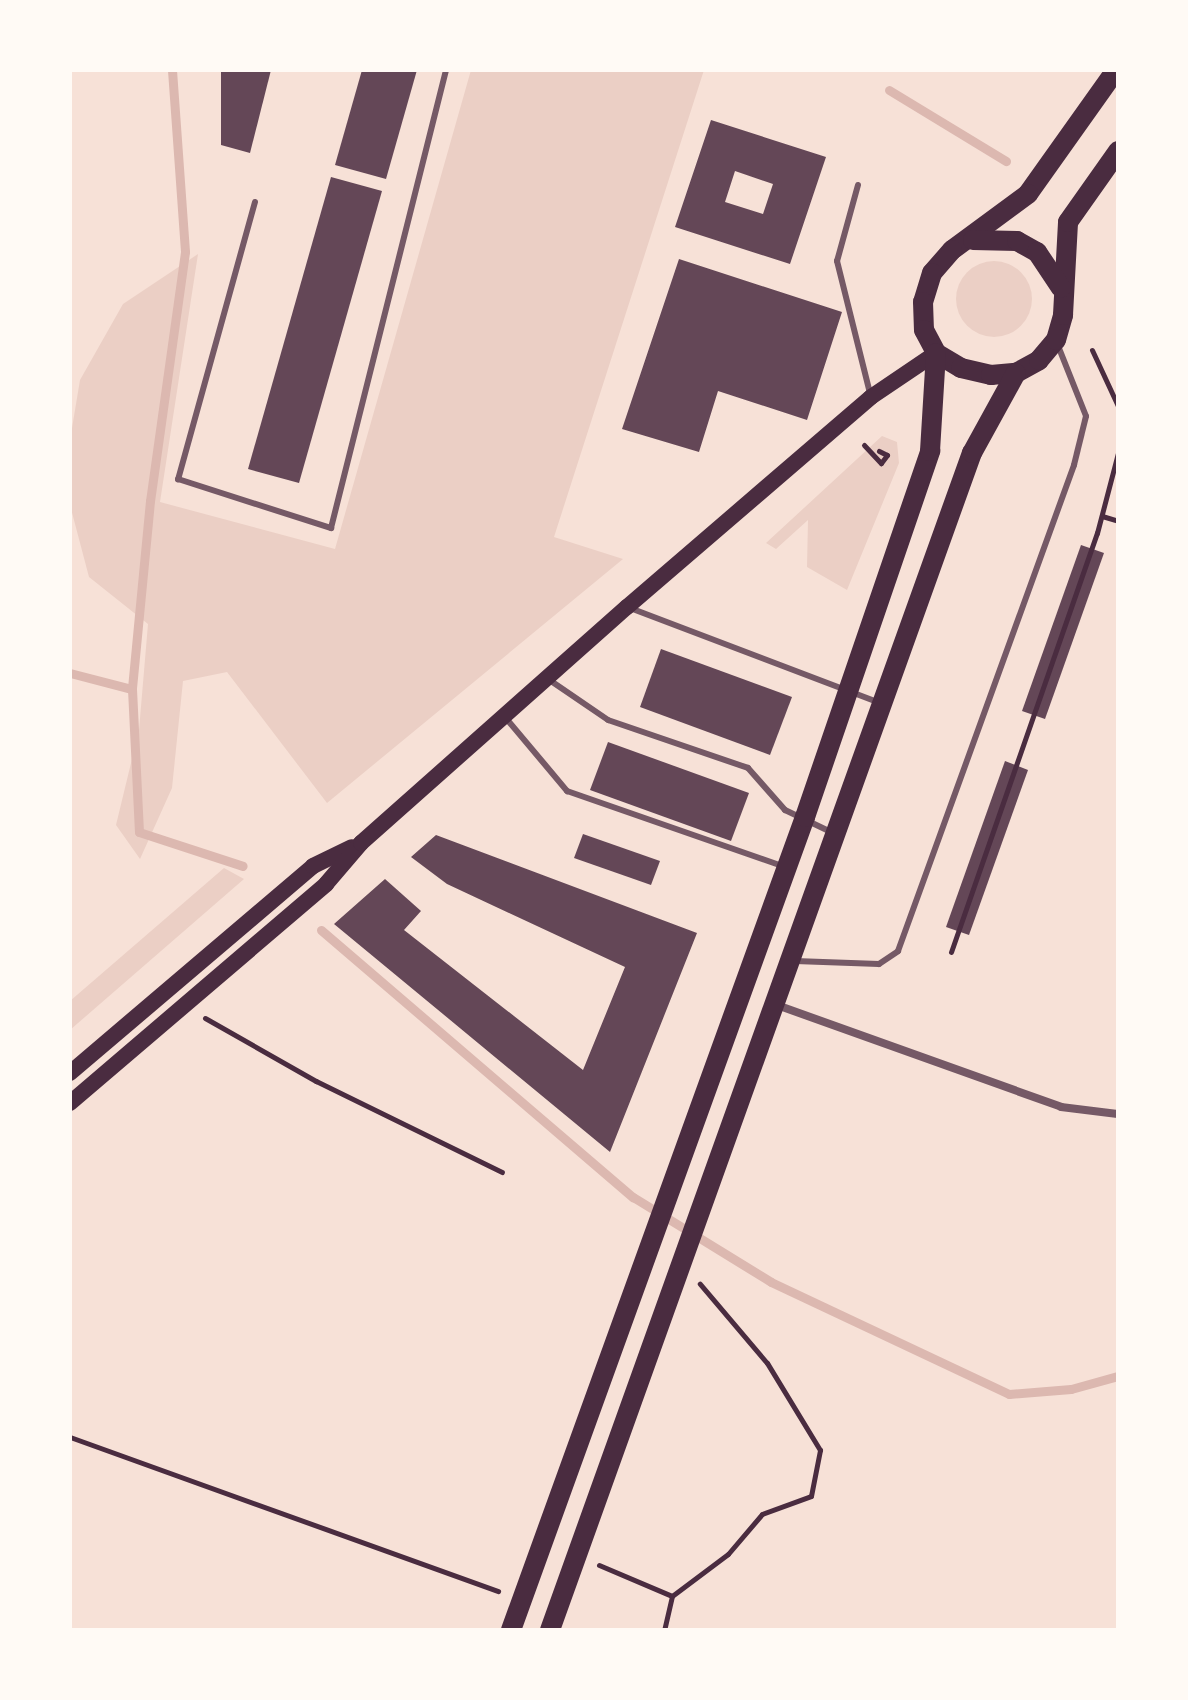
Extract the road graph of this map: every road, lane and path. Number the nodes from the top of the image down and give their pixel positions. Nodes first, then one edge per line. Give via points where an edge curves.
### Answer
1 (446, 70) edge
2 (1116, 70) edge
3 (1115, 163) edge
4 (858, 185) dead end
5 (255, 202) dead end
6 (973, 240) junction
7 (1062, 289) junction
8 (1056, 340) junction
9 (1092, 350) dead end
10 (936, 353) junction
11 (1016, 373) junction
12 (871, 397) junction
13 (1118, 406) edge
14 (864, 445) dead end
15 (879, 451) dead end
16 (1118, 453) edge
17 (1102, 516) junction
18 (1118, 521) edge
19 (627, 607) junction
20 (548, 679) junction
21 (847, 692) junction
22 (882, 704) junction
23 (505, 717) junction
24 (805, 817) junction
25 (835, 834) junction
26 (361, 843) junction
27 (786, 867) junction
28 (951, 952) dead end
29 (790, 961) junction
30 (773, 1003) junction
31 (184, 1005) junction
32 (70, 1073) edge
33 (70, 1103) edge
34 (1118, 1114) edge
35 (502, 1172) dead end
36 (681, 1262) junction
37 (70, 1437) edge
38 (576, 1555) junction
39 (507, 1594) dead end
40 (672, 1596) junction
41 (511, 1630) edge
42 (550, 1630) edge
43 (664, 1630) edge

1 - 5 lane via 331,528 178,479
2 - 6 main road via 1028,194
3 - 7 main road via 1068,222
4 - 12 lane via 837,261
6 - 7 main road via 995,237 1037,252
6 - 10 main road via 952,250 932,273 923,302 924,330
7 - 8 main road via 1063,315
8 - 11 main road via 1039,360
8 - 29 lane via 1086,416 1074,465 898,951 879,964
9 - 13 path
10 - 11 main road via 961,368 991,375
10 - 12 main road
10 - 21 main road via 930,451
11 - 22 main road via 972,453
12 - 19 main road
14 - 15 path via 881,463 887,455
16 - 17 path
17 - 18 path
17 - 28 path
19 - 20 main road
19 - 21 lane
20 - 23 main road
20 - 24 lane via 608,720 748,768 785,810
21 - 22 lane
21 - 24 main road
22 - 25 main road
23 - 26 main road
23 - 27 lane via 567,791
24 - 25 lane
24 - 27 main road
25 - 29 main road
26 - 31 main road via 326,884
26 - 32 main road via 313,866
27 - 41 main road
29 - 30 main road
30 - 34 street via 1061,1107
30 - 36 main road
31 - 33 main road
31 - 35 path via 316,1081
36 - 38 main road
36 - 40 path via 767,1363 820,1450 811,1496 762,1514 728,1554
37 - 39 path
38 - 40 path
38 - 42 main road
40 - 43 path

